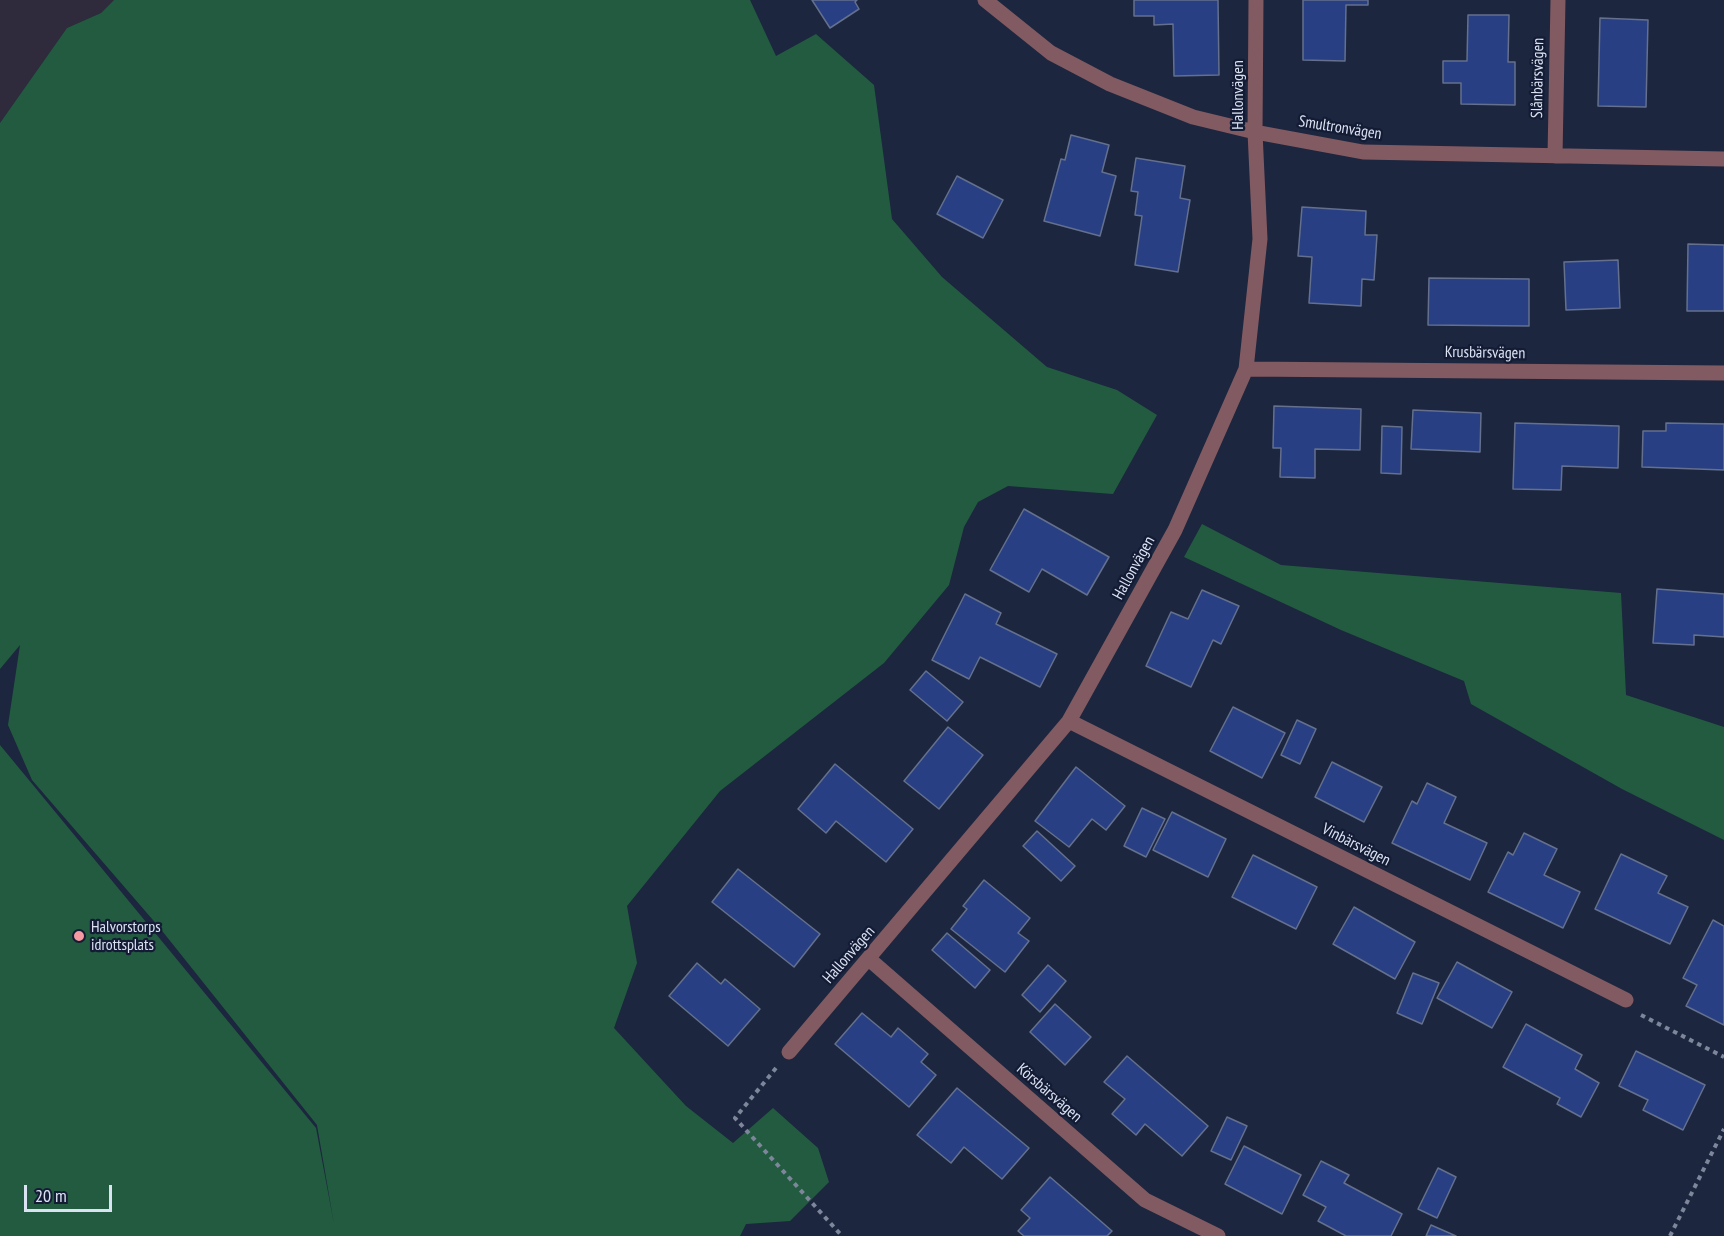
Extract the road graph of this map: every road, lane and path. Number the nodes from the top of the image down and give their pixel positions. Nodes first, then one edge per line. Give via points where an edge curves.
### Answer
1 (985, 0) edge
2 (1256, 0) edge
3 (1558, 0) edge
4 (1256, 132) junction
5 (1555, 156) junction
6 (1724, 159) edge
7 (1246, 369) junction
8 (1724, 373) edge
9 (1069, 722) junction
10 (869, 959) junction
11 (1626, 1000) joint
12 (789, 1052) joint
13 (1724, 1057) edge
14 (1724, 1129) edge
15 (842, 1236) edge
16 (1218, 1236) edge
17 (1670, 1236) edge

1 - 4 street, Smultronvägen via 1052,53 1110,84 1193,117
2 - 4 street, Hallonvägen
3 - 5 street, Slånbärsvägen
4 - 5 street, Smultronvägen via 1363,152
4 - 7 street, Hallonvägen via 1260,239
5 - 6 street, Smultronvägen
7 - 8 street, Krusbärsvägen
7 - 9 street, Hallonvägen via 1175,530
9 - 10 street, Hallonvägen
9 - 11 street, Vinbärsvägen
10 - 12 street, Hallonvägen
10 - 16 street, Körsbärsvägen via 1145,1200
11 - 13 path via 1642,1016
12 - 15 path via 735,1118
14 - 17 path

